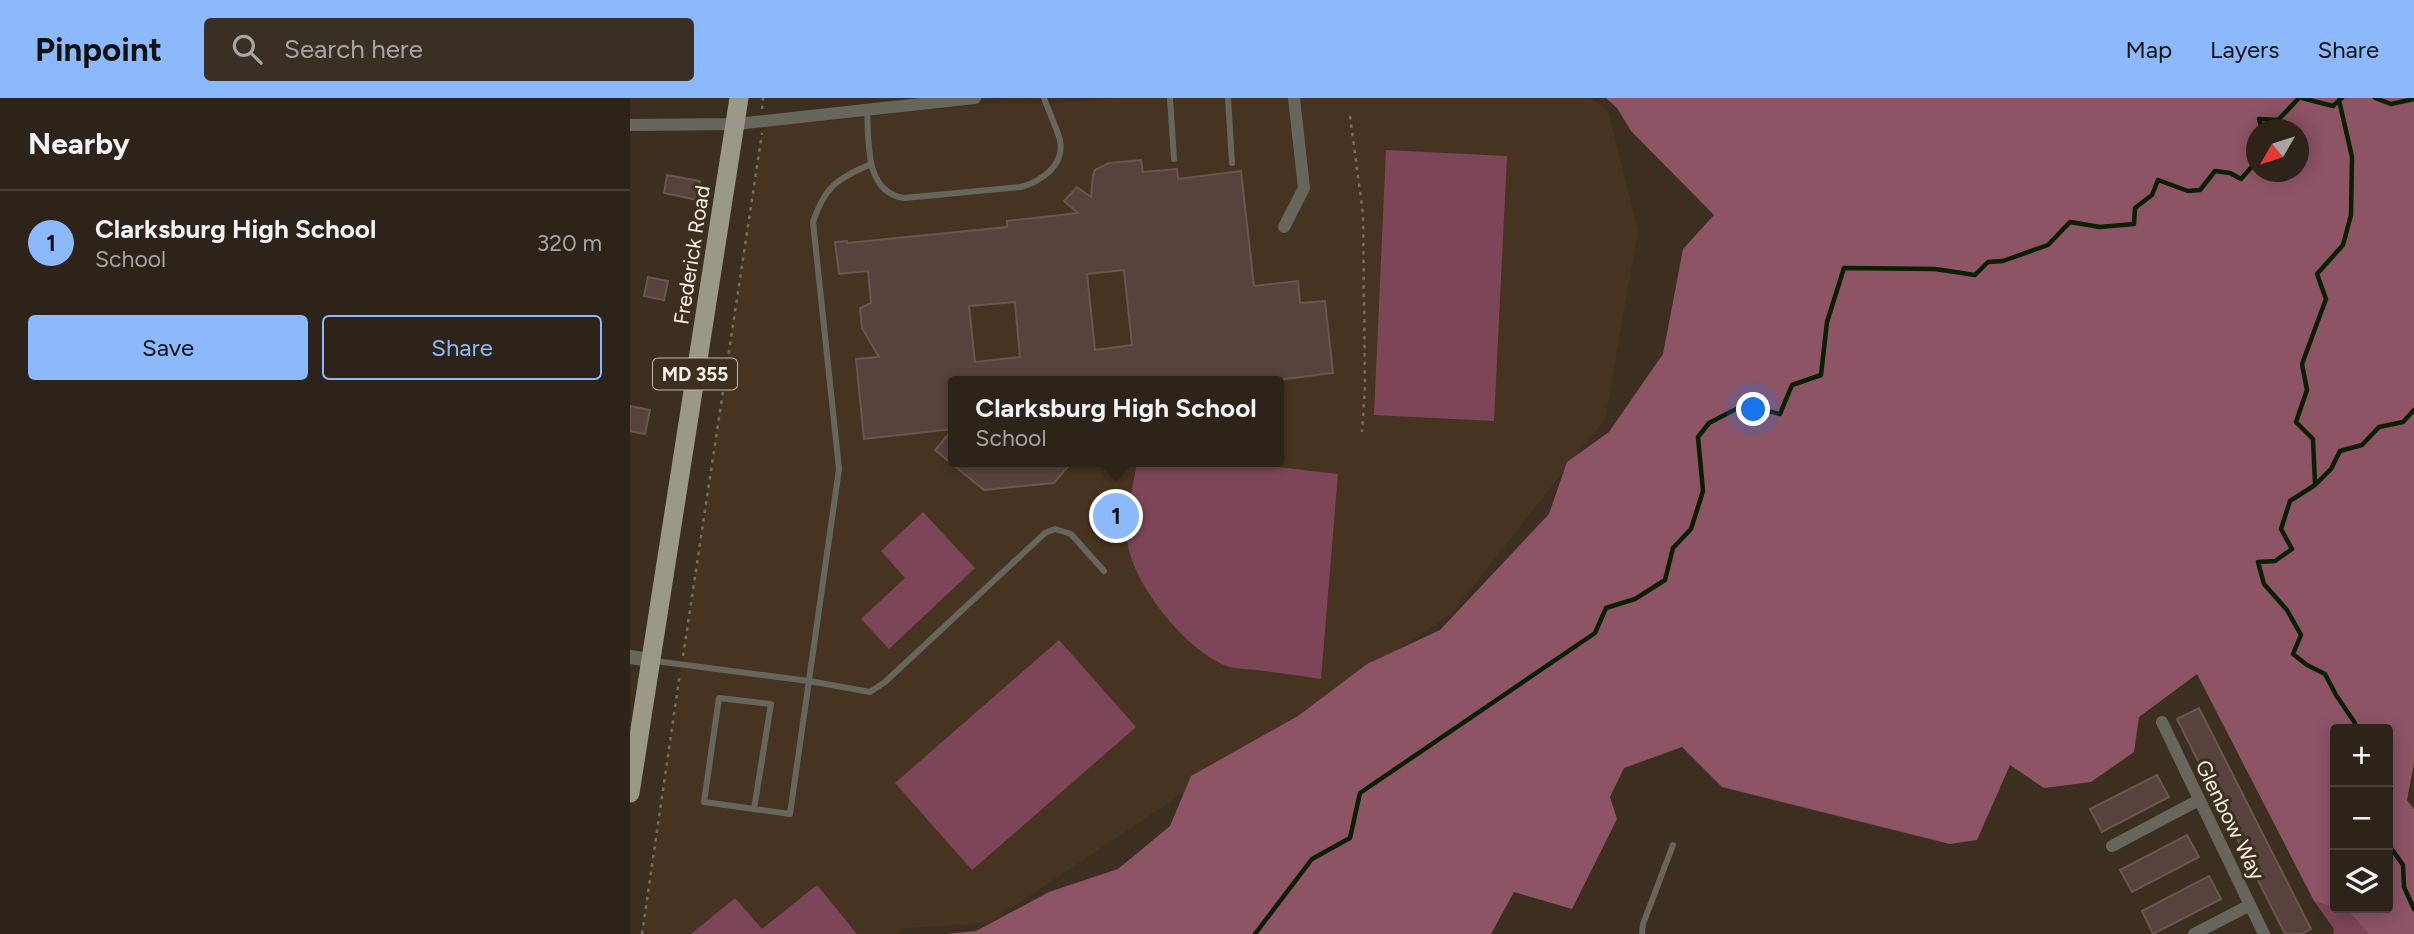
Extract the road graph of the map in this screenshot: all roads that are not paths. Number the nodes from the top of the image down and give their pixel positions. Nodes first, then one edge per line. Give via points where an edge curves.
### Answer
1 (739, 98) edge
2 (975, 98) edge
3 (1044, 98) edge
4 (1170, 98) edge
5 (1228, 98) edge
6 (1294, 98) edge
7 (867, 110) junction
8 (736, 124) junction
9 (630, 125) edge
10 (1174, 159) dead end
11 (871, 163) junction
12 (1232, 163) dead end
13 (1284, 227) dead end
14 (1104, 571) dead end
15 (640, 659) edge
16 (809, 681) junction
17 (2162, 722) dead end
18 (630, 793) edge
19 (2199, 800) junction
20 (754, 809) junction
21 (1673, 845) dead end
22 (2112, 846) dead end
23 (2250, 905) junction
24 (1642, 934) edge
25 (2194, 934) edge
26 (2264, 934) edge

1 - 8 main road, Frederick Road / MD 355
2 - 7 street
3 - 11 lane via 1061,143 1058,160 1034,183 904,198 884,190
4 - 10 lane
5 - 12 lane
6 - 13 street via 1304,188
7 - 8 street
7 - 11 lane
8 - 9 street
8 - 15 main road, Frederick Road / MD 355
11 - 16 lane via 828,188 813,222 839,470
14 - 16 lane via 1072,534 1055,529 1045,533 878,688 859,691
15 - 16 lane
15 - 18 main road, Frederick Road / MD 355
16 - 20 lane via 790,814
17 - 19 street, Glenbow Way
19 - 22 street
19 - 23 street, Glenbow Way
20 - 20 lane via 704,802 719,698 771,704
21 - 24 lane
23 - 25 street
23 - 26 street, Glenbow Way

